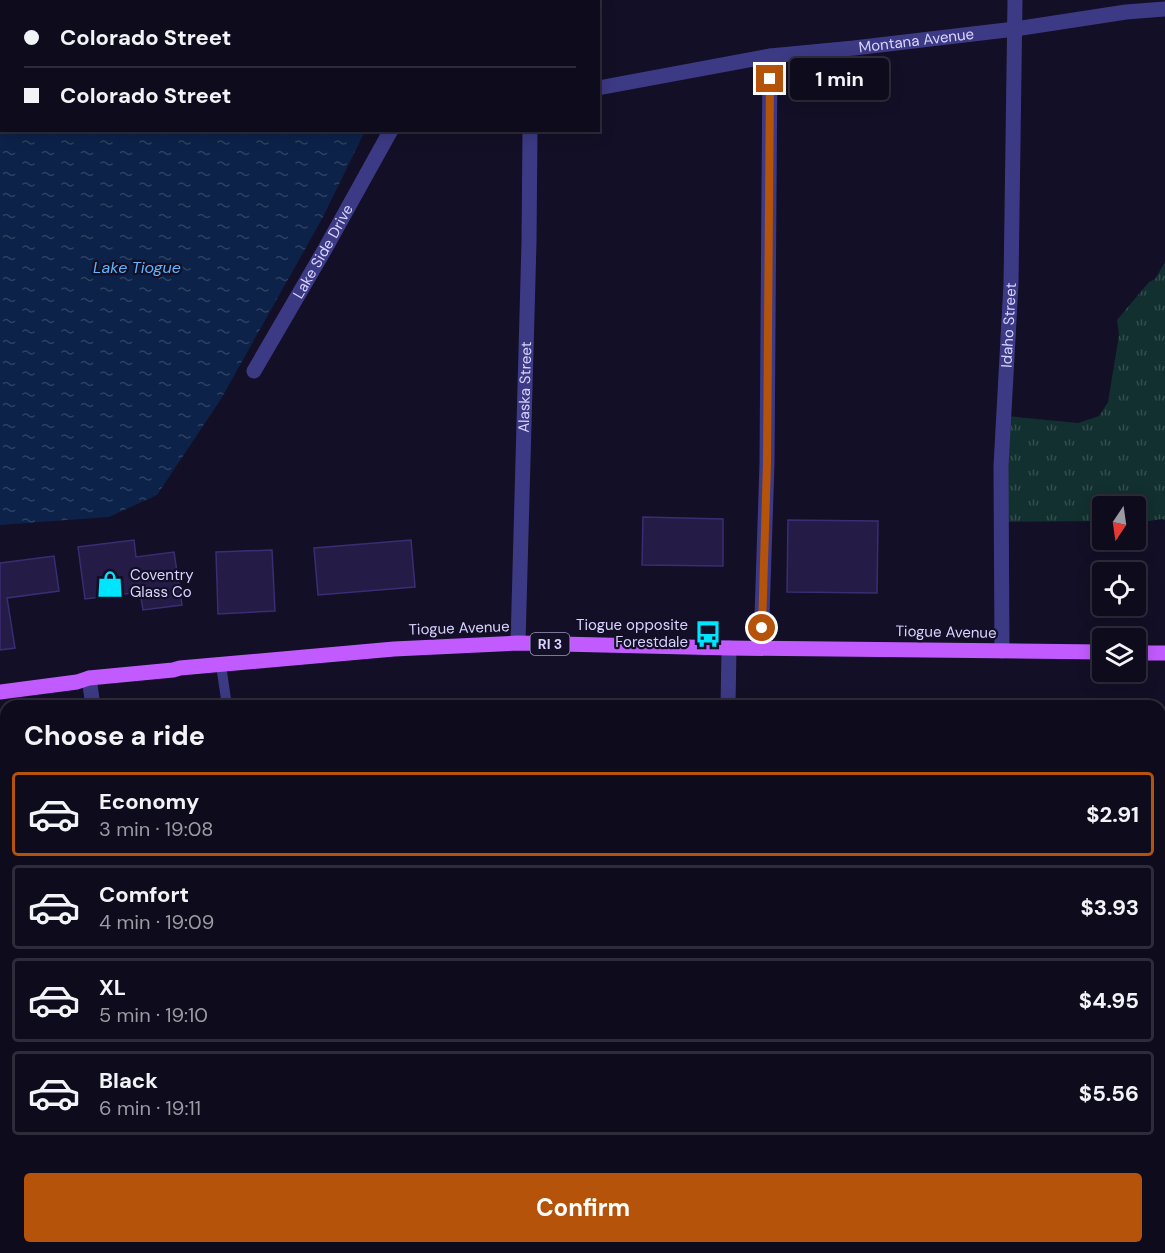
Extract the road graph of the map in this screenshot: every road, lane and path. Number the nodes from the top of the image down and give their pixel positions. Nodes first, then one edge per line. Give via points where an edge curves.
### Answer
1 (1015, 0) edge
2 (1165, 9) edge
3 (1015, 29) junction
4 (770, 56) junction
5 (600, 88) edge
6 (390, 132) edge
7 (530, 132) edge
8 (254, 371) dead end
9 (518, 643) junction
10 (761, 647) junction
11 (729, 648) junction
12 (1002, 651) junction
13 (1092, 652) edge
14 (1146, 652) edge
15 (1165, 653) edge
16 (221, 665) junction
17 (89, 678) junction
18 (0, 692) edge
19 (92, 700) edge
20 (226, 700) edge
21 (728, 700) edge

1 - 3 street, Idaho Street
2 - 3 street, Montana Avenue
3 - 4 street, Montana Avenue
3 - 12 street, Idaho Street via 1011,284 1001,466
4 - 5 street, Montana Avenue
4 - 10 street via 767,463
6 - 8 street, Lake Side Drive
7 - 9 street, Alaska Street
9 - 11 main road, Tiogue Avenue / RI 3
9 - 16 main road, Tiogue Avenue / RI 3 via 394,649
10 - 11 main road, Tiogue Avenue / RI 3
10 - 12 main road, Tiogue Avenue / RI 3
11 - 21 street
12 - 13 main road, Tiogue Avenue / RI 3
14 - 15 main road
16 - 17 main road, Tiogue Avenue / RI 3
16 - 20 lane
17 - 18 main road, Tiogue Avenue / RI 3
17 - 19 street

